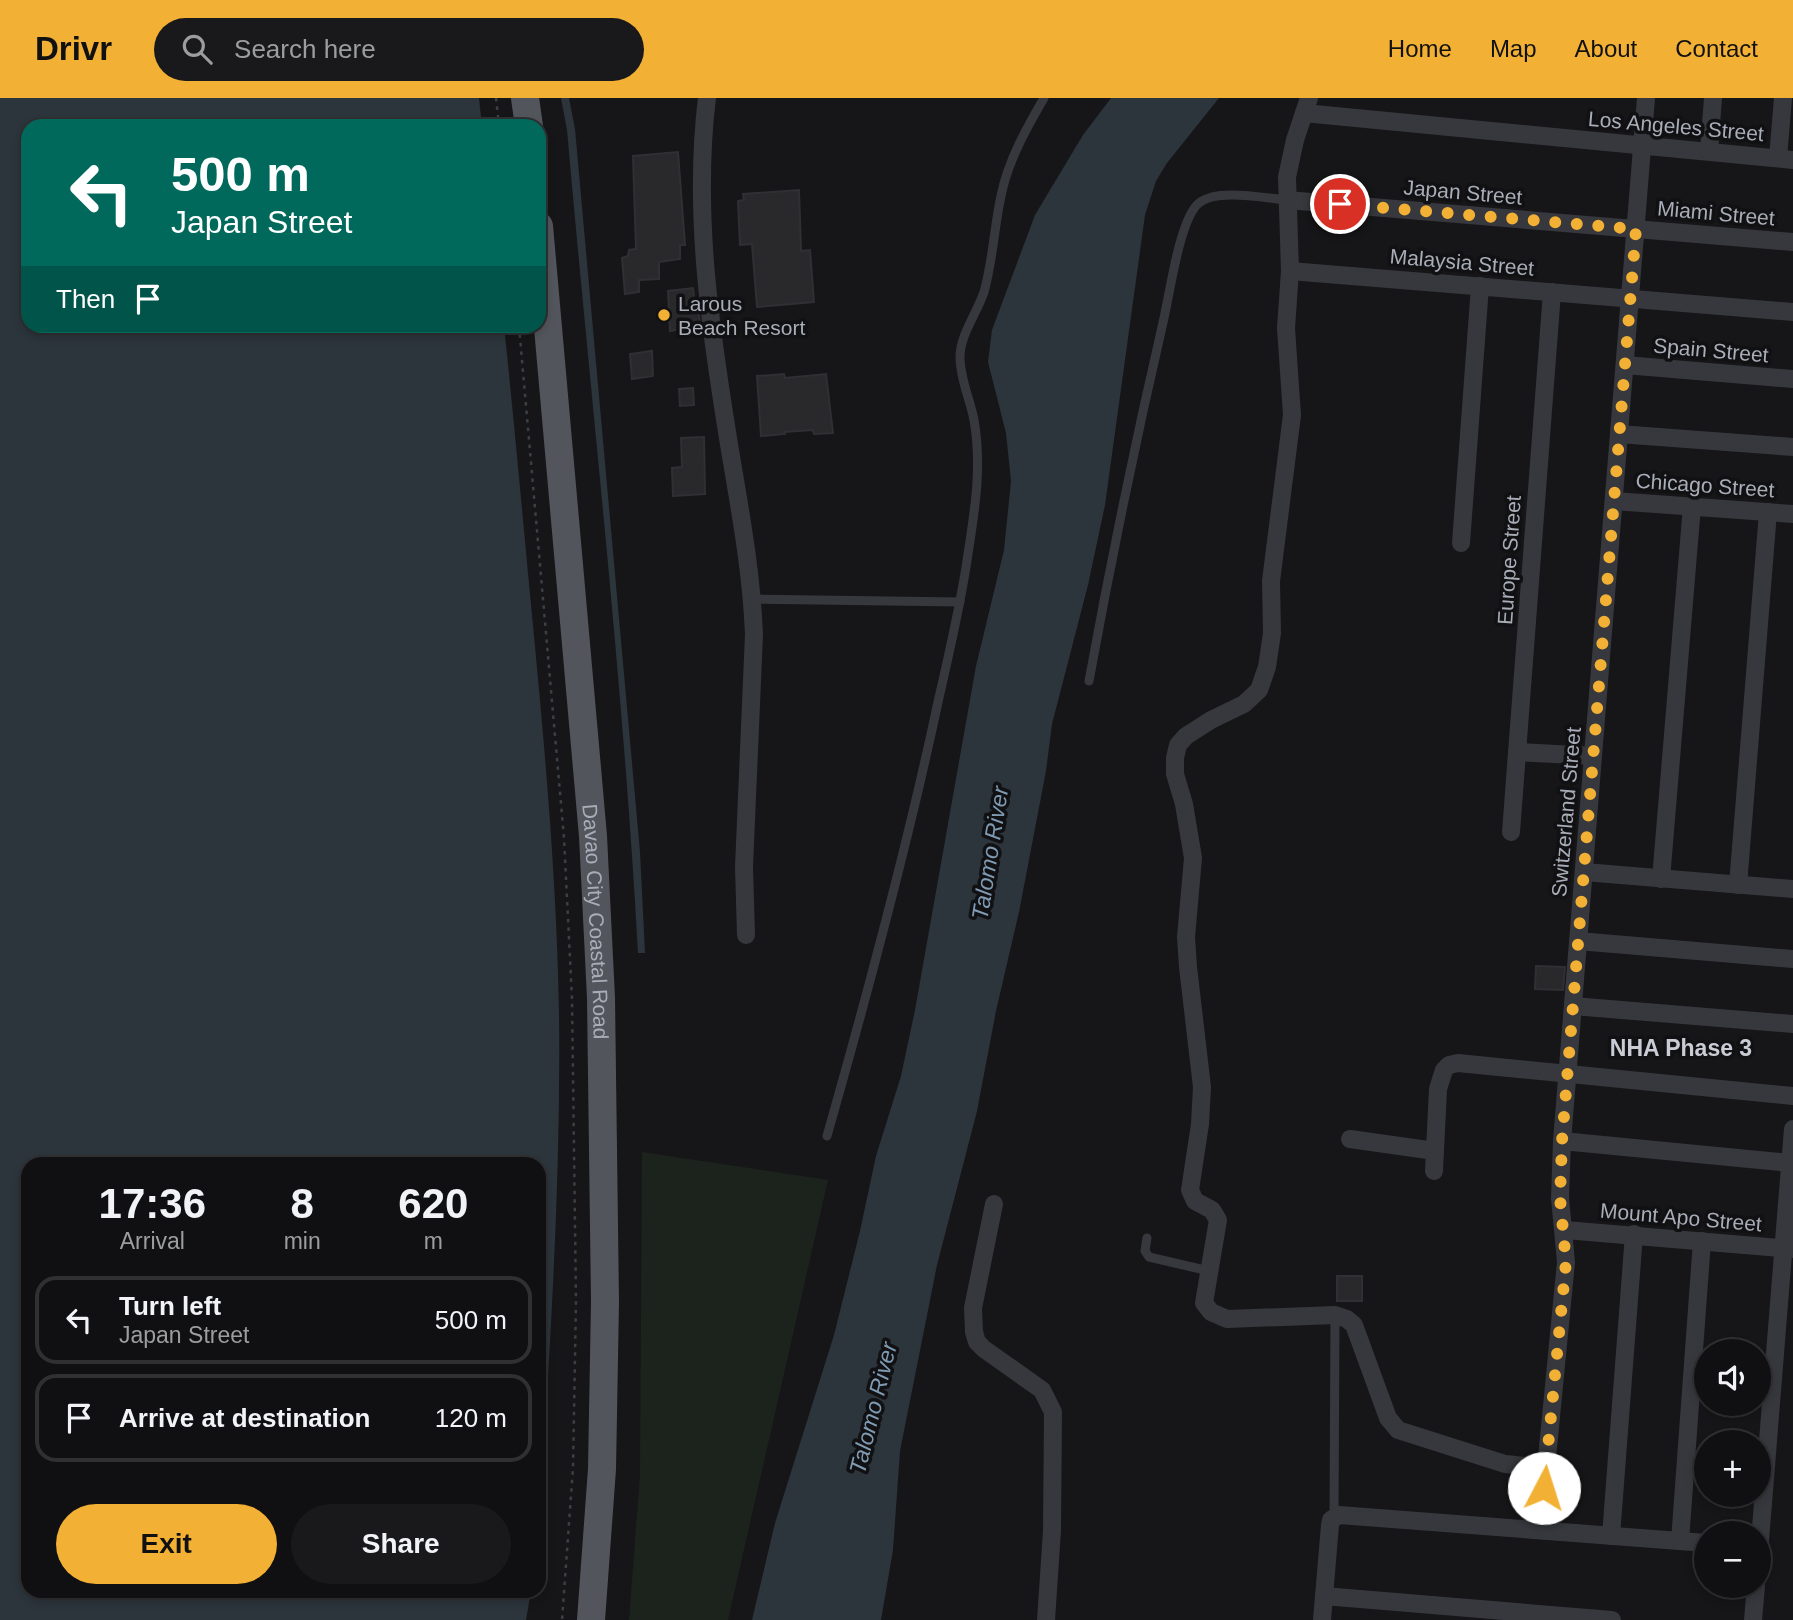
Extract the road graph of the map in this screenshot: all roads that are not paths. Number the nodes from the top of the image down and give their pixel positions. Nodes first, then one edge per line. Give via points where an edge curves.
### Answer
1 (525, 98) edge
2 (708, 98) edge
3 (1044, 98) edge
4 (1646, 98) edge
5 (1713, 98) edge
6 (1783, 98) edge
7 (1307, 105) edge
8 (528, 119) edge
9 (1643, 147) junction
10 (1709, 151) junction
11 (1786, 159) edge
12 (1287, 200) junction
13 (1636, 229) junction
14 (1793, 242) edge
15 (1290, 271) junction
16 (1480, 286) junction
17 (1552, 292) junction
18 (1630, 299) junction
19 (546, 305) edge
20 (1793, 312) edge
21 (1625, 365) junction
22 (1793, 379) edge
23 (1619, 434) junction
24 (1793, 447) edge
25 (1614, 501) junction
26 (1692, 506) junction
27 (1768, 512) junction
28 (1793, 514) edge
29 (1461, 543) dead end
30 (752, 599) junction
31 (960, 601) junction
32 (1089, 681) dead end
33 (1517, 752) junction
34 (1593, 756) junction
35 (1511, 832) dead end
36 (1584, 872) junction
37 (1661, 879) junction
38 (1738, 885) junction
39 (1793, 889) edge
40 (746, 935) dead end
41 (1578, 942) junction
42 (1793, 958) edge
43 (1573, 1006) junction
44 (1793, 1024) edge
45 (1567, 1074) junction
46 (1793, 1096) edge
47 (1793, 1129) edge
48 (827, 1136) dead end
49 (1350, 1139) dead end
50 (1562, 1141) junction
51 (1435, 1151) junction
52 (1790, 1163) junction
53 (1434, 1171) dead end
54 (994, 1204) dead end
55 (1564, 1230) junction
56 (1634, 1234) junction
57 (1147, 1238) dead end
58 (1703, 1241) junction
59 (1788, 1249) edge
60 (1209, 1271) junction
61 (1335, 1315) junction
62 (1545, 1468) junction
63 (1334, 1517) junction
64 (1762, 1521) edge
65 (1540, 1530) junction
66 (1611, 1536) junction
67 (1680, 1541) junction
68 (1694, 1542) edge
69 (1324, 1596) junction
70 (1755, 1598) edge
71 (592, 1620) edge
72 (1046, 1620) edge
73 (1322, 1620) edge
74 (1612, 1620) edge
75 (1754, 1620) edge

1 - 8 main road
2 - 30 street via 702,192 709,289
3 - 31 lane via 1012,159 1001,195 991,267 960,355 974,420 979,481
4 - 9 street, Switzerland Street
5 - 10 street
6 - 11 street
7 - 9 street, Los Angeles Street
7 - 12 street via 1289,160
9 - 10 street, Los Angeles Street
9 - 13 street, Switzerland Street
10 - 11 street, Los Angeles Street
12 - 13 street, Japan Street
12 - 15 street
12 - 32 lane via 1213,196 1192,210 1118,524
13 - 14 street, Miami Street
13 - 18 street, Switzerland Street
15 - 16 street, Malaysia Street
15 - 60 street via 1286,328 1292,415 1271,580 1267,667 1259,690 1244,705 1186,736 1174,758 1193,858 1186,937 1202,1087 1190,1190 1195,1202 1212,1210 1218,1220
16 - 17 street, Malaysia Street
16 - 29 street
17 - 18 street, Malaysia Street
17 - 33 street, Europe Street
18 - 20 street, Malaysia Street
18 - 21 street, Switzerland Street
19 - 71 main road, Davao City Coastal Road via 592,822 600,973 605,1301 602,1469
21 - 22 street, Spain Street
21 - 23 street, Switzerland Street
23 - 24 street
23 - 25 street, Switzerland Street
25 - 26 street, Chicago Street
25 - 34 street, Switzerland Street
26 - 27 street, Chicago Street
26 - 37 street
27 - 28 street, Chicago Street
27 - 38 street
30 - 31 lane
30 - 40 street
31 - 48 lane via 919,793
33 - 34 street
33 - 35 street, Europe Street
34 - 36 street, Switzerland Street
36 - 37 street
36 - 41 street, Switzerland Street
37 - 38 street
38 - 39 street
41 - 42 street
41 - 43 street, Switzerland Street
43 - 44 street
43 - 45 street, Switzerland Street
45 - 46 street
45 - 50 street, Switzerland Street
45 - 51 street via 1449,1065 1438,1089
47 - 52 street
49 - 51 street
50 - 52 street
50 - 55 street, Switzerland Street
51 - 53 street
52 - 59 street
54 - 72 street via 972,1320 977,1342 1042,1390 1053,1412
55 - 56 street, Mount Apo Street
55 - 62 street, Switzerland Street via 1564,1281
56 - 58 street, Mount Apo Street
56 - 66 street
57 - 60 lane via 1149,1257
58 - 59 street, Mount Apo Street
58 - 67 street
59 - 64 street
60 - 61 street via 1204,1303 1220,1317
61 - 62 street via 1354,1325 1388,1418 1398,1430 1505,1464
61 - 63 lane
62 - 65 street, Switzerland Street
63 - 65 street via 1345,1514
63 - 69 street
65 - 66 street
66 - 67 street
67 - 68 street
69 - 73 street
69 - 74 street
70 - 75 street

